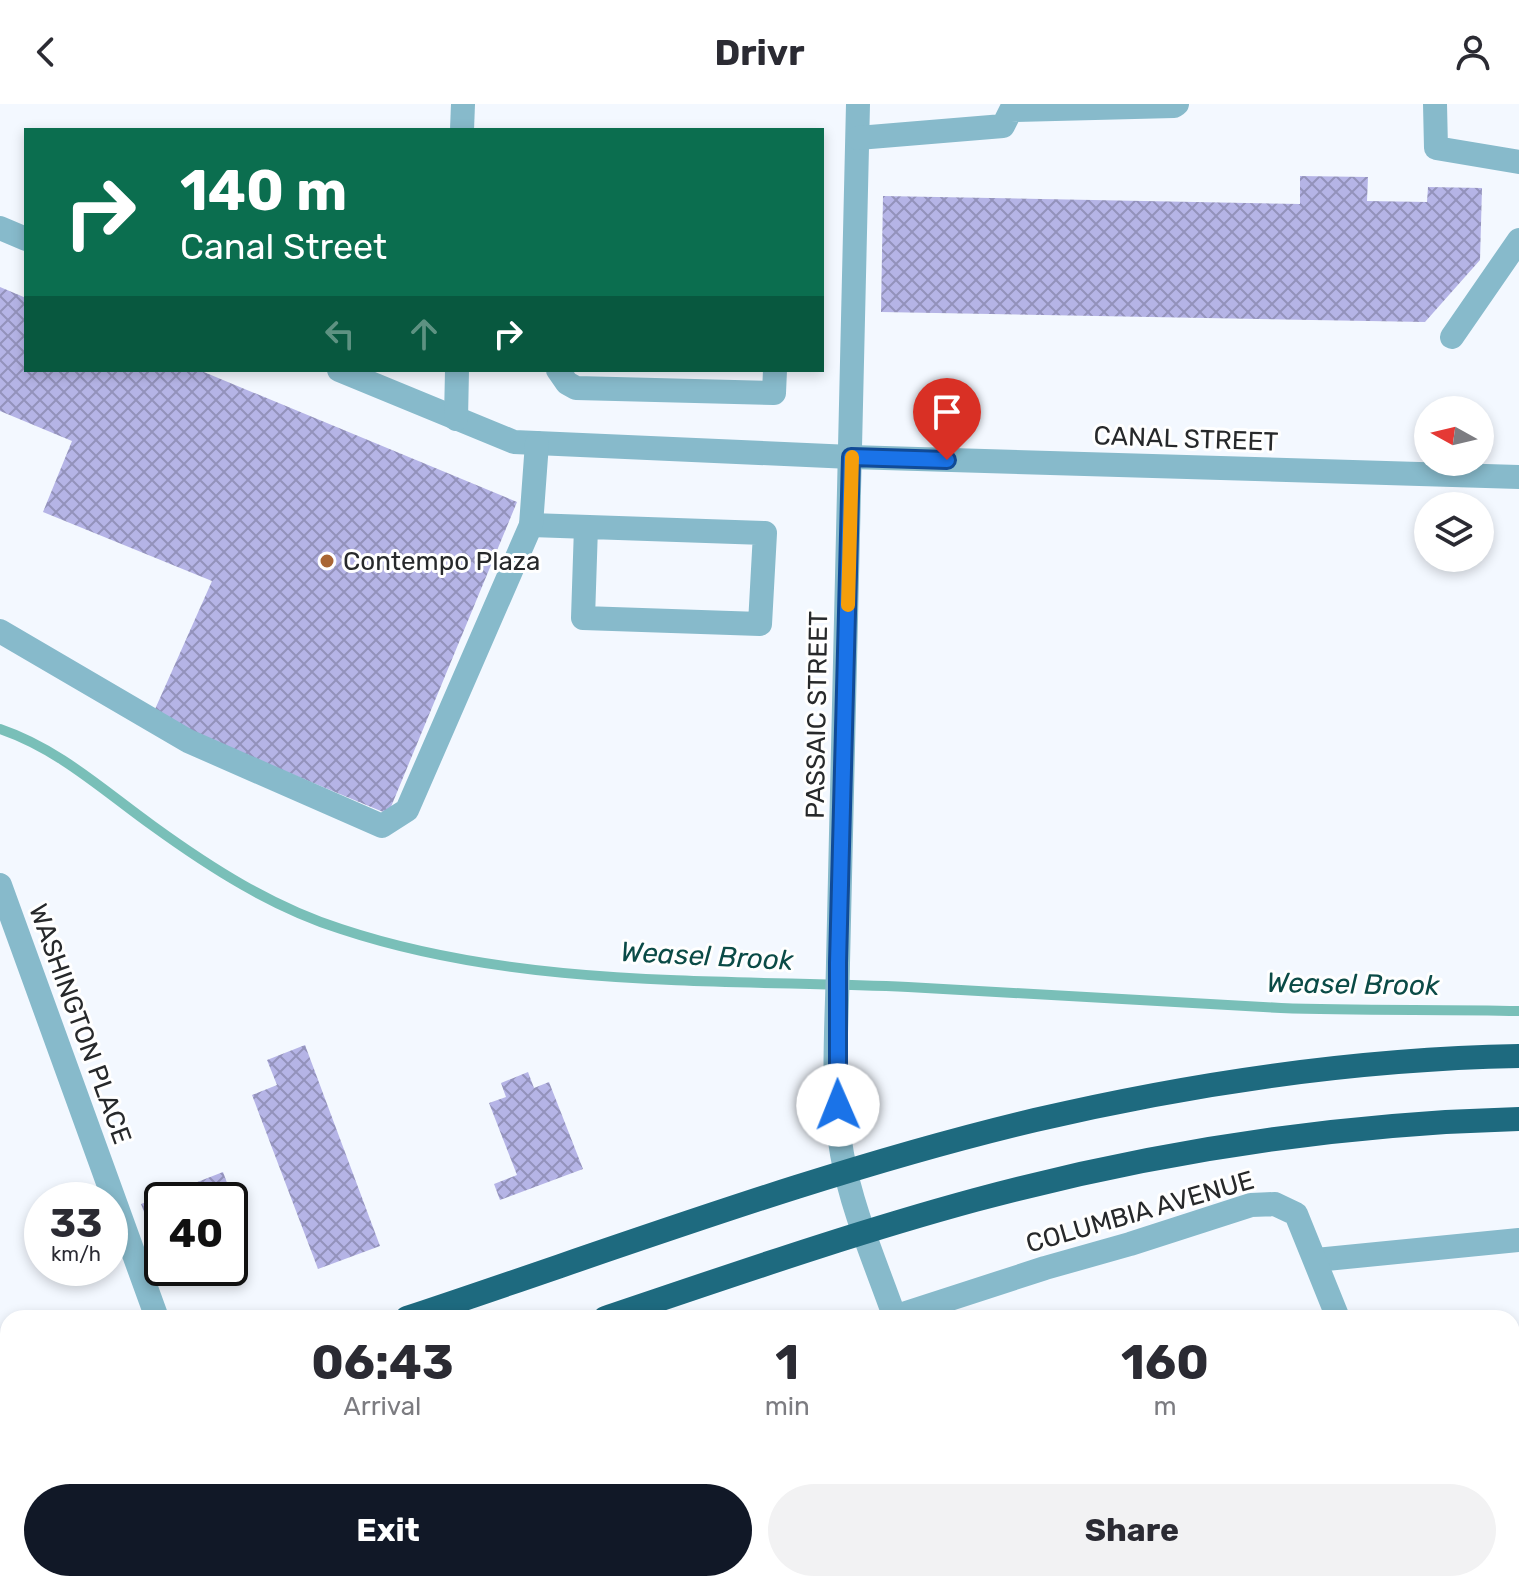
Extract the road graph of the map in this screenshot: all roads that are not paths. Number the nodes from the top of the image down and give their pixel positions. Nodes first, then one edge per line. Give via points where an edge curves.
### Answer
1 (463, 104) edge
2 (858, 104) edge
3 (1177, 104) edge
4 (1435, 104) edge
5 (462, 128) edge
6 (858, 138) junction
7 (1519, 162) edge
8 (0, 228) edge
9 (24, 238) edge
10 (1519, 240) edge
11 (1452, 337) dead end
12 (344, 372) edge
13 (457, 372) edge
14 (559, 372) edge
15 (775, 372) edge
16 (456, 419) junction
17 (537, 443) junction
18 (851, 457) junction
19 (1519, 477) edge
20 (531, 525) junction
21 (586, 527) junction
22 (0, 631) edge
23 (0, 885) edge
24 (1519, 1056) edge
25 (1519, 1119) edge
26 (1519, 1240) edge
27 (1316, 1260) junction
28 (154, 1310) edge
29 (431, 1310) edge
30 (629, 1310) edge
31 (891, 1310) edge
32 (918, 1310) edge
33 (1335, 1310) edge

1 - 5 street
2 - 6 street, PASSAIC STREET
3 - 6 street via 1011,110 1003,126
4 - 7 street via 1436,148
6 - 18 street, PASSAIC STREET
8 - 9 street
10 - 11 street
12 - 16 street, CANAL STREET
13 - 16 street
14 - 15 street via 576,388 774,393
16 - 17 street, CANAL STREET via 514,442
17 - 18 street, CANAL STREET
17 - 20 street
18 - 19 street, CANAL STREET
18 - 31 street, PASSAIC STREET via 838,1105 852,1200
20 - 21 street
20 - 22 street via 407,810 382,826 188,741
21 - 21 street via 765,533 760,624 583,618
23 - 28 street, WASHINGTON PLACE
24 - 29 highway via 1373,1063 1204,1086 1034,1120 780,1193
25 - 30 highway via 1381,1125 1214,1147 1049,1182 912,1218
26 - 27 street
27 - 32 street, COLUMBIA AVENUE via 1296,1214 1275,1204 1251,1205
27 - 33 street, COLUMBIA AVENUE

